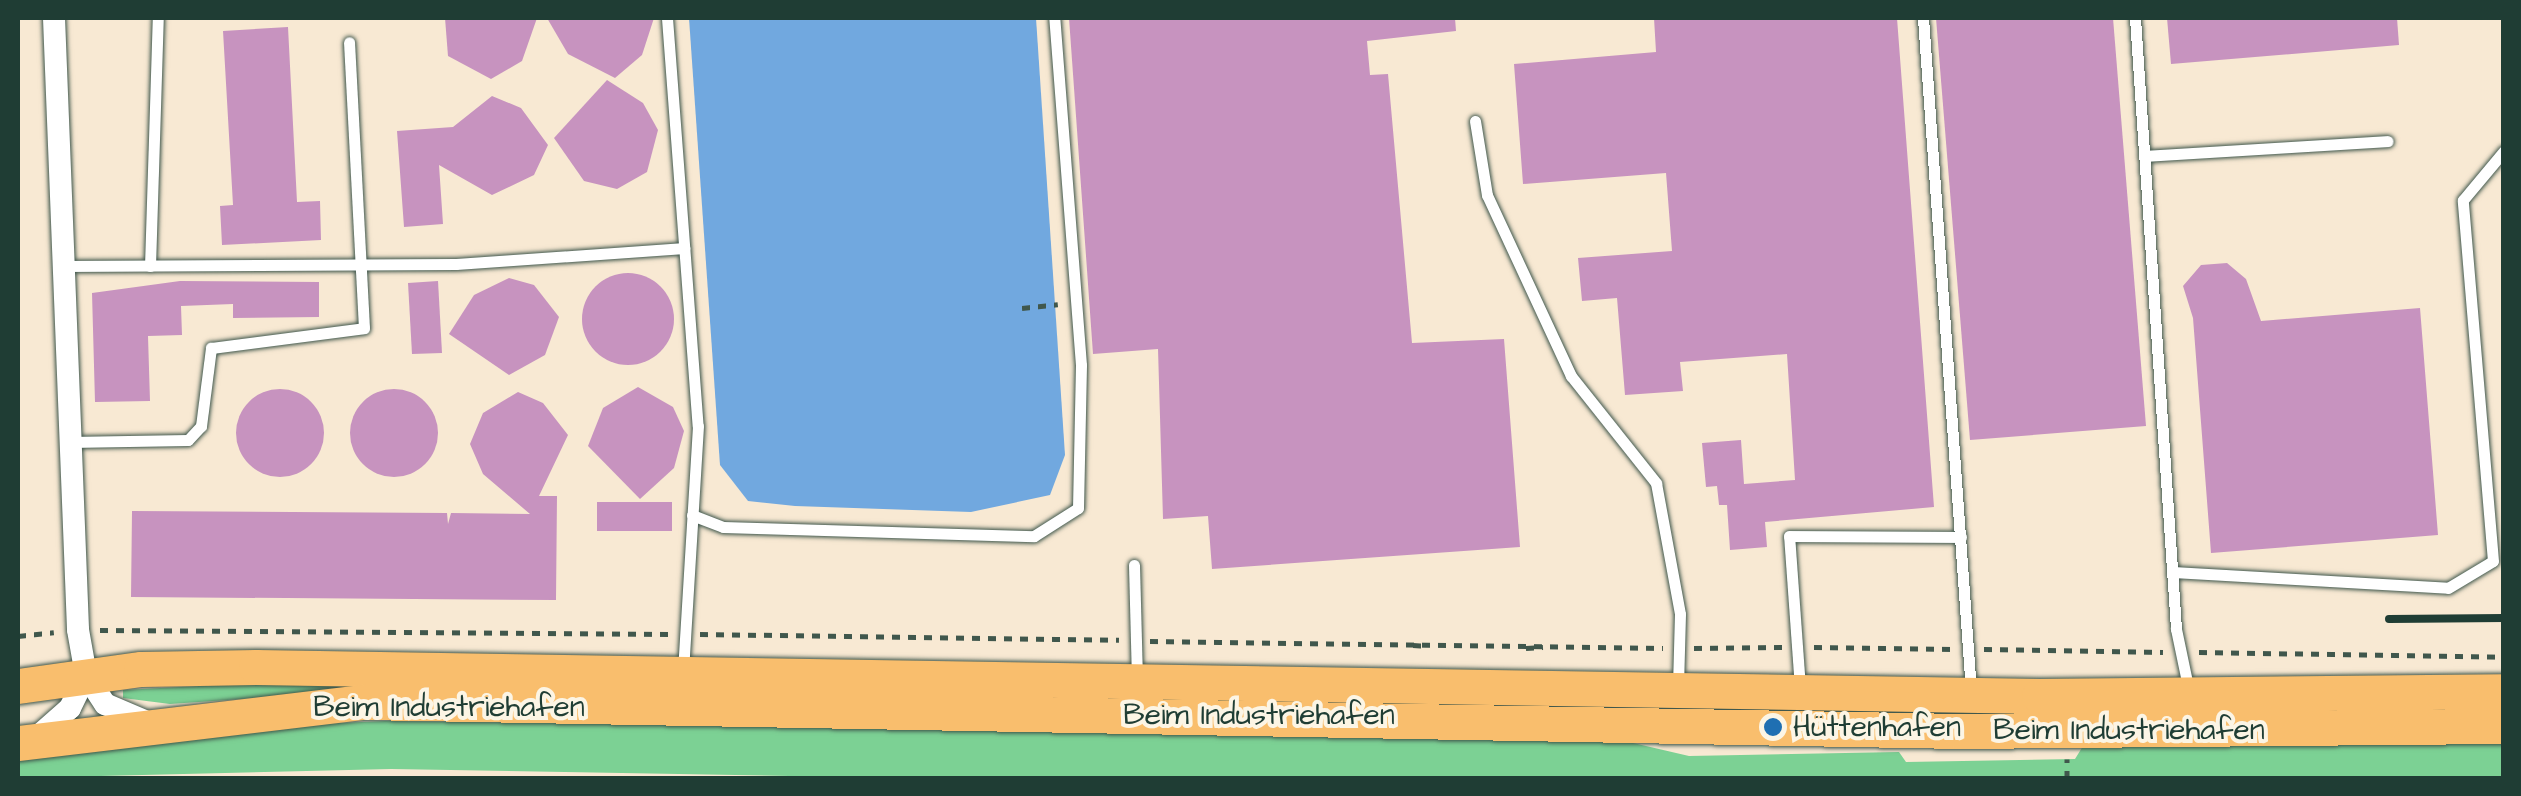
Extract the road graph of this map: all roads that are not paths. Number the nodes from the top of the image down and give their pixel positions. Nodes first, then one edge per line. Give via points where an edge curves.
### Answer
1 (54, 18) edge
2 (158, 18) edge
3 (667, 18) edge
4 (1054, 18) edge
5 (1923, 18) edge
6 (2135, 18) edge
7 (349, 42) dead end
8 (1475, 121) dead end
9 (2388, 141) dead end
10 (2504, 151) edge
11 (2144, 156) junction
12 (684, 248) junction
13 (367, 265) junction
14 (62, 266) junction
15 (150, 266) junction
16 (69, 442) junction
17 (692, 515) junction
18 (1961, 536) junction
19 (1134, 565) dead end
20 (2173, 572) junction
21 (86, 674) junction
22 (682, 678) junction
23 (1137, 683) junction
24 (18, 686) edge
25 (1678, 688) junction
26 (2504, 691) edge
27 (1801, 692) junction
28 (1971, 695) junction
29 (2190, 696) junction
30 (147, 722) junction
31 (2504, 726) edge
32 (27, 740) edge

1 - 14 street
2 - 15 lane
3 - 12 lane
4 - 17 lane via 1082,365 1078,508 1034,536 723,528
5 - 18 lane
6 - 11 lane
7 - 13 lane
8 - 25 lane via 1486,195 1571,376 1656,483
9 - 11 lane
10 - 20 lane via 2464,200 2494,561 2448,588
11 - 20 lane
12 - 13 lane
12 - 17 lane via 698,426
13 - 15 lane
13 - 16 lane via 359,333 211,348 194,437
14 - 15 lane
14 - 16 street
16 - 21 street
17 - 22 lane
18 - 27 lane via 1789,536
18 - 28 lane
19 - 23 lane
20 - 29 lane
21 - 22 main road, Beim Industriehafen via 256,667
21 - 24 main road, Beim Industriehafen
21 - 30 street via 105,704
21 - 32 street via 70,708
22 - 23 main road, Beim Industriehafen
23 - 25 main road, Beim Industriehafen
25 - 27 main road, Beim Industriehafen
26 - 29 main road, Beim Industriehafen
27 - 28 main road, Beim Industriehafen
28 - 29 main road, Beim Industriehafen
30 - 31 main road, Beim Industriehafen via 363,702 1960,731
30 - 32 main road, Beim Industriehafen

